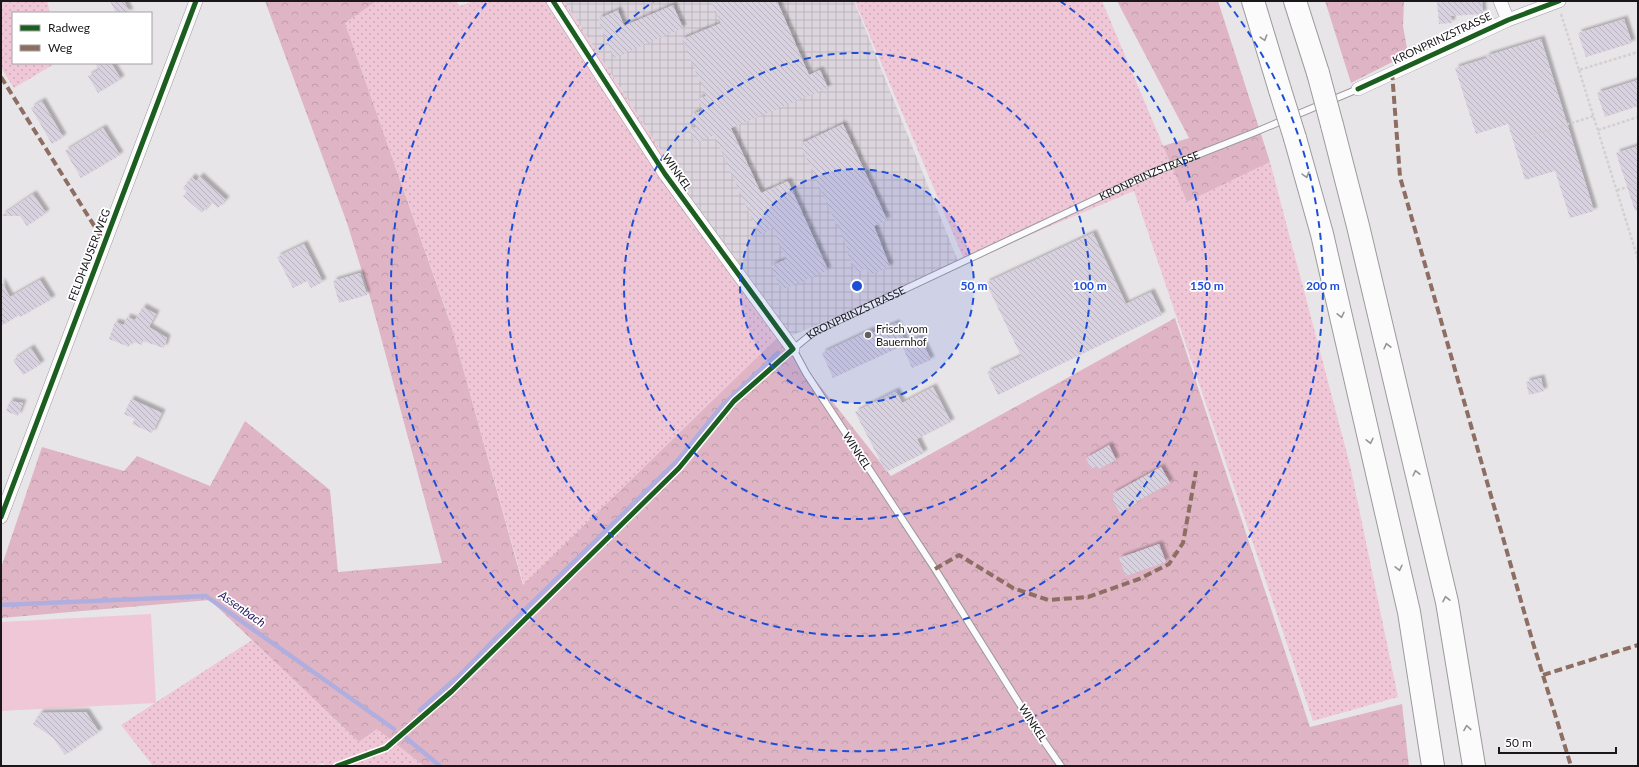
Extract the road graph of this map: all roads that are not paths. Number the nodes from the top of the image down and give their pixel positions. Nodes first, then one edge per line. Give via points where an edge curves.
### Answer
1 (196, 1) edge
2 (553, 1) edge
3 (1252, 1) edge
4 (1295, 1) edge
5 (1500, 1) edge
6 (1557, 2) edge
7 (1508, 20) junction
8 (1358, 89) joint
9 (793, 349) junction
10 (1, 517) edge
11 (1061, 766) edge
12 (1433, 766) edge
13 (1474, 766) edge

1 - 10 street, FELDHAUSER WEG
2 - 9 street, WINKEL via 665,174
3 -> 12 highway, bridge via 1322,234 1409,612
13 -> 4 highway, bridge via 1447,602 1358,226 1332,124
5 - 7 street
6 - 7 street, KRONPRINZSTRASSE
7 - 8 street, KRONPRINZSTRASSE
8 - 9 lane, KRONPRINZSTRASSE via 1149,174 814,332
9 - 11 lane, WINKEL via 806,373

